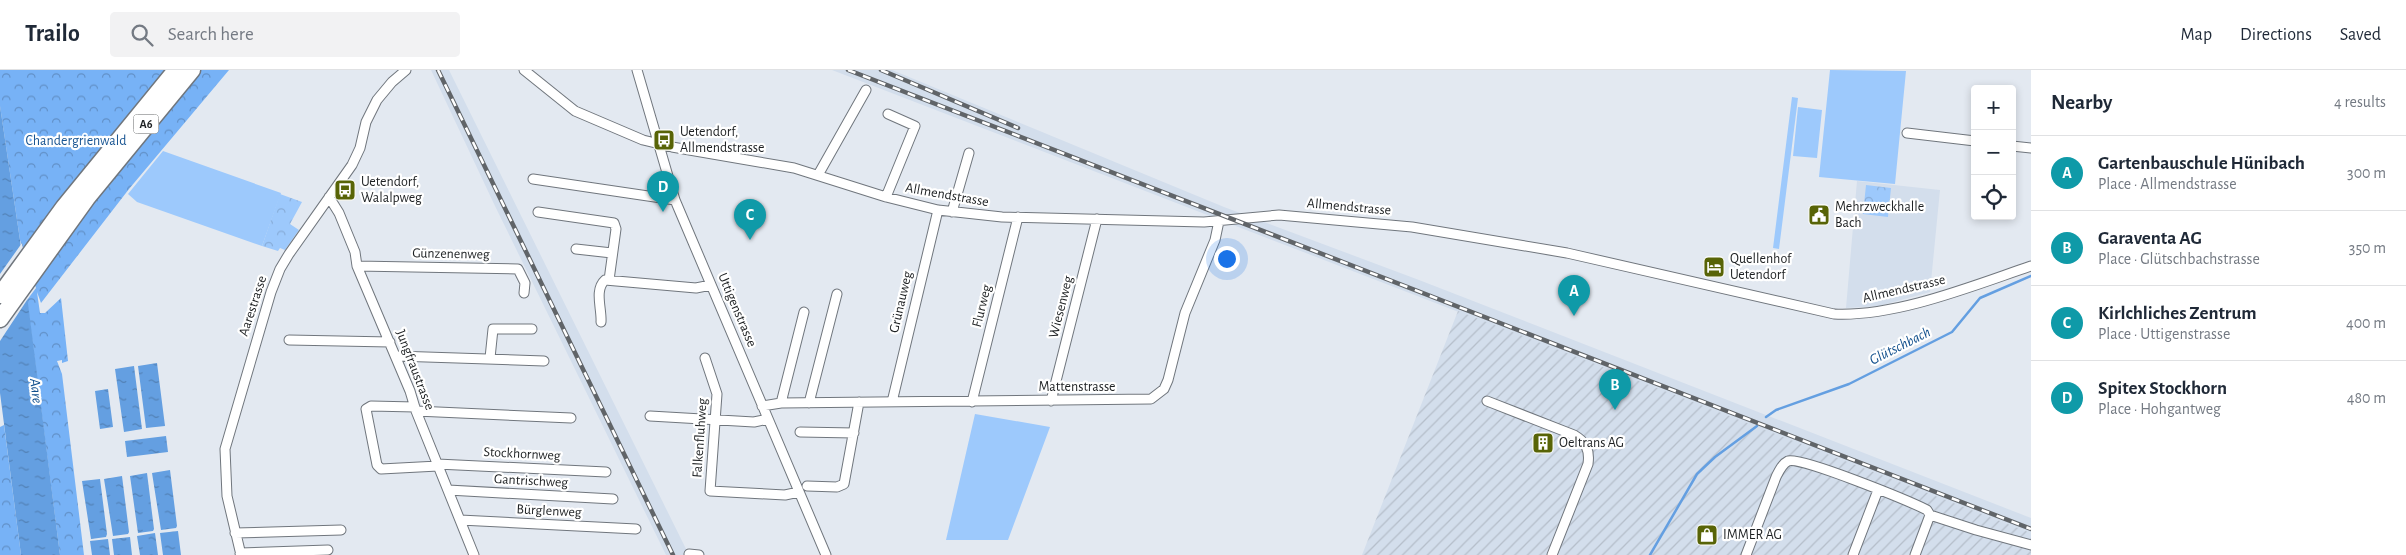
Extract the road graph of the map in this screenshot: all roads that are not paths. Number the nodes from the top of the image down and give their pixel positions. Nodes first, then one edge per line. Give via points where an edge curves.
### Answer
1 (176, 70) edge
2 (192, 70) edge
3 (406, 70) edge
4 (524, 70) edge
5 (637, 70) edge
6 (866, 90) dead end
7 (888, 114) dead end
8 (1906, 133) dead end
9 (1971, 141) edge
10 (658, 144) junction
11 (2016, 146) edge
12 (2031, 148) edge
13 (969, 153) dead end
14 (818, 175) junction
15 (533, 179) dead end
16 (329, 197) junction
17 (886, 197) junction
18 (675, 200) junction
19 (938, 210) junction
20 (538, 212) dead end
21 (952, 212) junction
22 (1018, 218) junction
23 (1097, 219) junction
24 (1219, 221) junction
25 (576, 249) dead end
26 (612, 253) junction
27 (358, 266) junction
28 (2031, 266) edge
29 (609, 280) junction
30 (711, 285) junction
31 (524, 293) dead end
32 (837, 294) dead end
33 (0, 295) edge
34 (804, 312) dead end
35 (0, 319) edge
36 (601, 322) dead end
37 (532, 329) dead end
38 (289, 340) dead end
39 (390, 342) junction
40 (396, 356) junction
41 (490, 358) junction
42 (705, 358) dead end
43 (544, 360) dead end
44 (1051, 401) junction
45 (1488, 401) dead end
46 (860, 402) junction
47 (892, 402) junction
48 (972, 402) junction
49 (781, 403) junction
50 (809, 403) junction
51 (762, 406) junction
52 (415, 409) junction
53 (650, 416) dead end
54 (571, 418) dead end
55 (715, 420) junction
56 (768, 420) junction
57 (800, 432) dead end
58 (854, 433) junction
59 (438, 465) junction
60 (606, 472) dead end
61 (803, 489) junction
62 (448, 490) junction
63 (1878, 490) junction
64 (613, 499) dead end
65 (1930, 515) junction
66 (460, 520) junction
67 (636, 529) dead end
68 (340, 530) dead end
69 (235, 533) junction
70 (2031, 545) edge
71 (328, 550) dead end
72 (240, 554) edge
73 (689, 554) edge
74 (474, 555) edge
75 (700, 555) edge
76 (826, 555) edge
77 (1552, 555) edge
78 (1746, 555) edge
79 (1852, 555) edge
80 (1915, 555) edge

1 - 33 highway, A6 via 41,238
2 - 35 highway, A6 via 89,195
3 - 16 street, Aarestrasse via 373,107 356,158
4 - 10 street via 582,115
5 - 10 street, Uttigenstrasse
6 - 14 street
7 - 17 street via 915,126
8 - 9 street
10 - 14 street, Allmendstrasse via 780,165
10 - 18 street, Uttigenstrasse
11 - 12 street
13 - 21 street
14 - 17 street, Allmendstrasse
15 - 18 street
16 - 27 street, Jungfraustrasse via 348,235
16 - 69 street, Aarestrasse via 289,254 274,282 227,437 226,479
17 - 19 street, Allmendstrasse
18 - 30 street, Uttigenstrasse
19 - 21 street, Allmendstrasse
19 - 47 street, Grünauweg
20 - 26 street via 614,223
21 - 22 street, Allmendstrasse
22 - 23 street, Allmendstrasse
22 - 48 street, Flurweg
23 - 24 street, Allmendstrasse
23 - 44 street, Wiesenweg
24 - 28 street, Allmendstrasse via 1279,215 1441,230 1602,261 1834,314 1895,308
24 - 44 street, Mattenstrasse via 1215,240 1185,314 1164,388 1151,399
25 - 26 street
26 - 29 street
27 - 31 street, Günzenenweg via 518,269 525,283
27 - 39 street, Jungfraustrasse
29 - 30 street via 696,288
29 - 36 street via 600,286
30 - 51 street, Uttigenstrasse
32 - 50 street
34 - 49 street
37 - 41 street via 493,329
38 - 39 street
39 - 40 street, Jungfraustrasse
40 - 41 street
40 - 52 street, Jungfraustrasse
41 - 43 street
42 - 55 street, Falkenfluhweg via 716,390
44 - 48 street, Mattenstrasse
45 - 77 street via 1574,435 1587,446 1588,464
46 - 47 street, Mattenstrasse
46 - 50 street, Mattenstrasse
46 - 58 street
47 - 48 street, Mattenstrasse
49 - 50 street, Mattenstrasse
49 - 51 street, Mattenstrasse
51 - 56 street, Uttigenstrasse
52 - 54 street
52 - 59 street, Jungfraustrasse
52 - 59 street, Stockhornweg via 371,406 366,409 377,465 381,469
53 - 55 street
55 - 56 street
55 - 61 street, Falkenfluhweg via 710,492 785,495
56 - 61 street, Uttigenstrasse
57 - 58 street
58 - 61 street via 844,484
59 - 60 street, Stockhornweg
59 - 62 street, Jungfraustrasse
61 - 76 street, Uttigenstrasse
62 - 64 street, Gantrischweg
62 - 66 street, Jungfraustrasse
63 - 65 street via 1927,510
63 - 78 street via 1806,463 1786,462 1776,477
63 - 79 street
65 - 70 street
65 - 80 street
66 - 67 street, Bürglenweg
66 - 74 street, Jungfraustrasse
68 - 69 street
69 - 72 street, Aarestrasse
71 - 72 street
73 - 75 street

